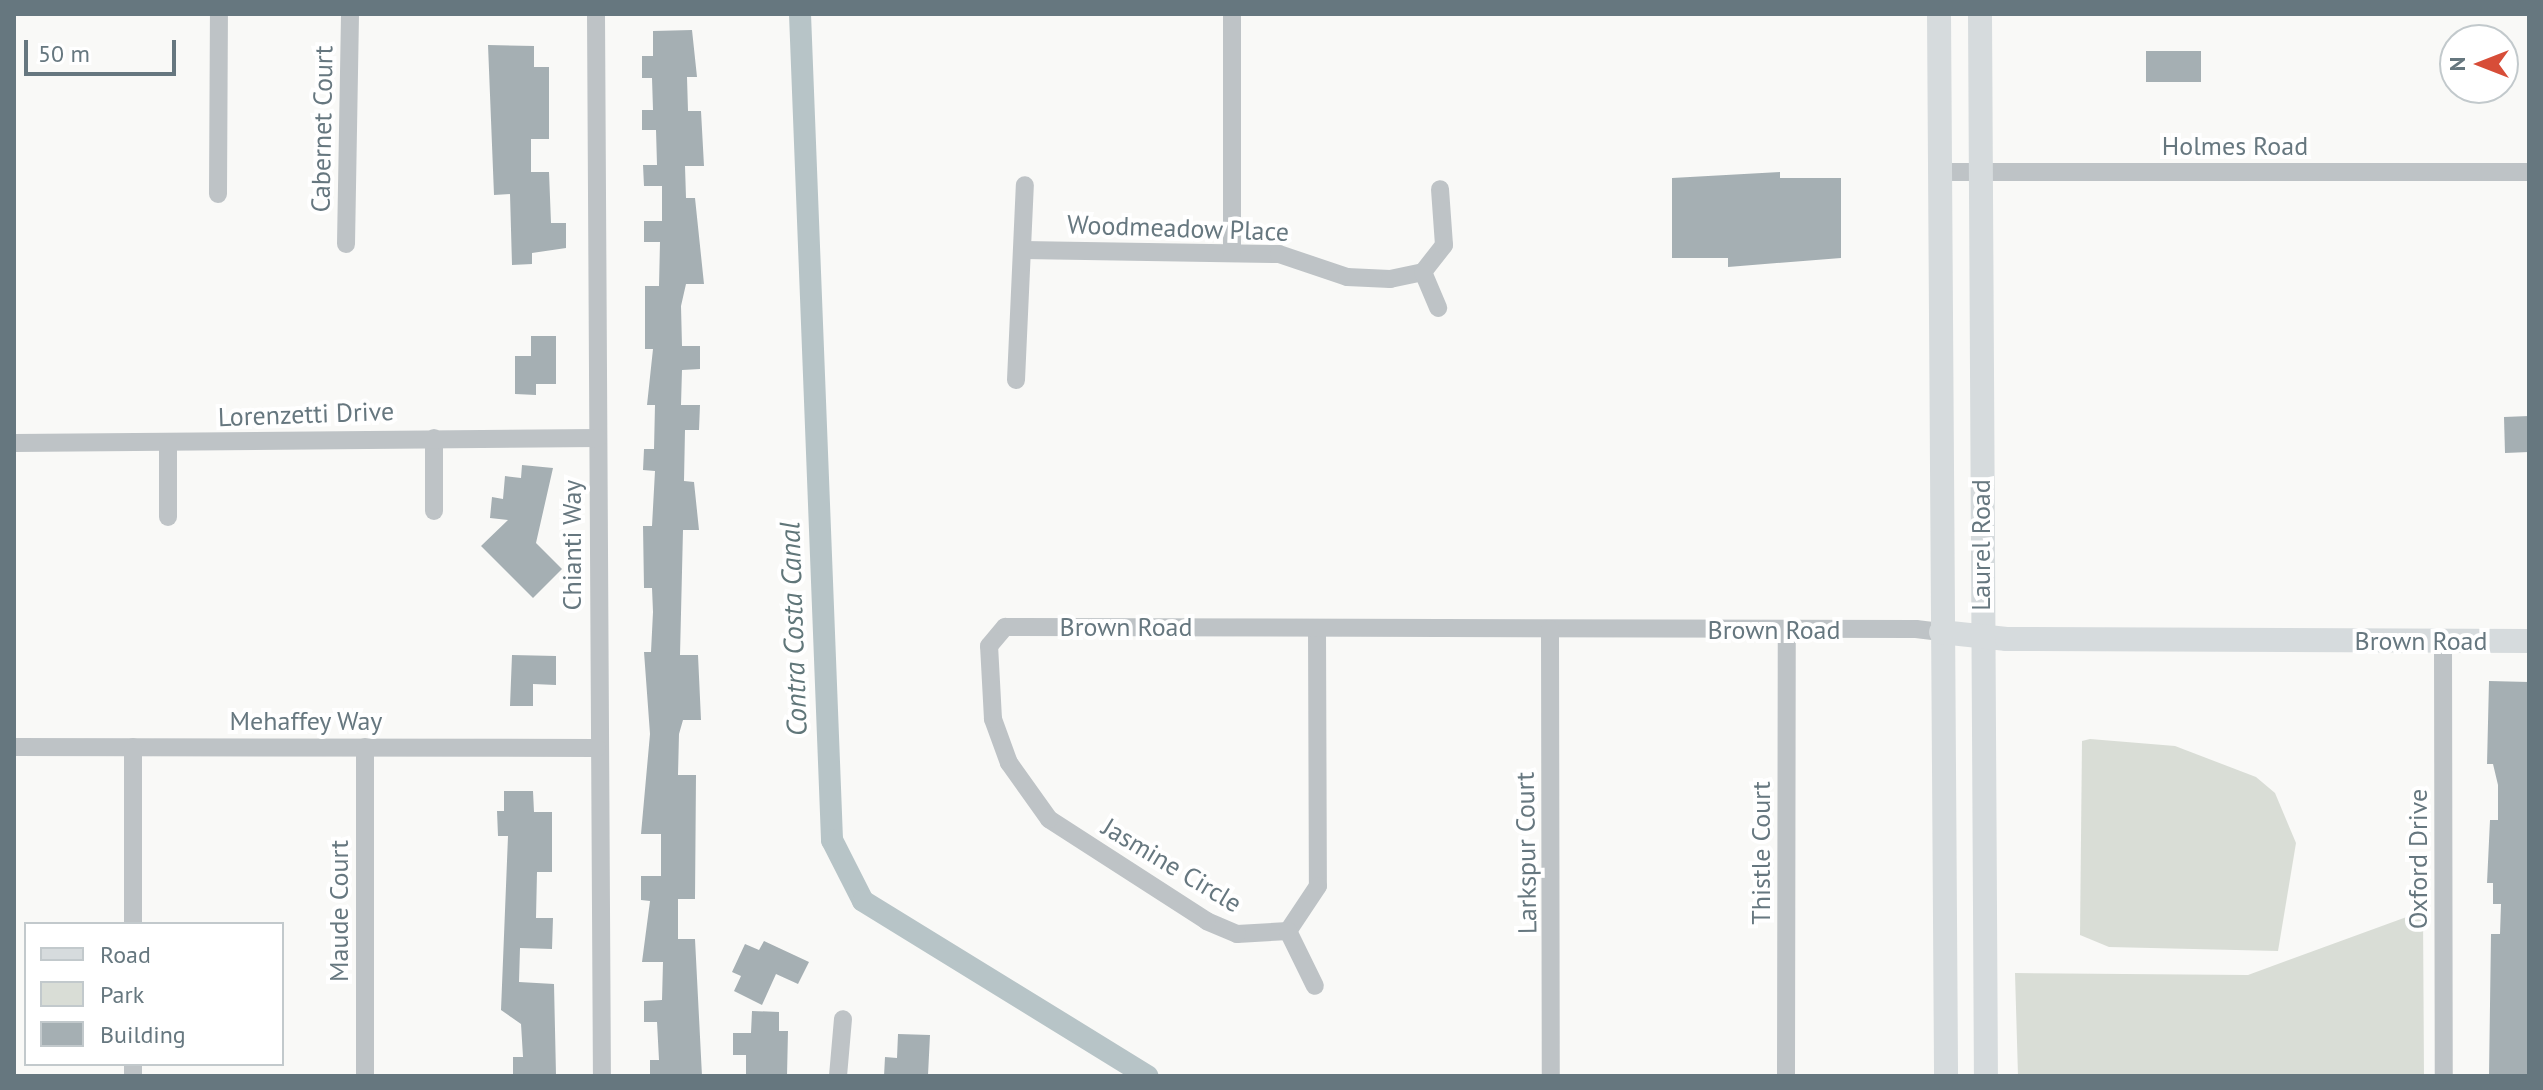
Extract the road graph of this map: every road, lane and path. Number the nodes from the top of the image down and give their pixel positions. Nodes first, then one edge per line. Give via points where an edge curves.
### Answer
1 (219, 14) edge
2 (350, 14) edge
3 (596, 14) edge
4 (1232, 14) edge
5 (1939, 14) edge
6 (1980, 14) edge
7 (1940, 172) junction
8 (1981, 172) junction
9 (2529, 172) edge
10 (1025, 185) dead end
11 (1440, 189) dead end
12 (218, 194) dead end
13 (346, 244) dead end
14 (1023, 250) junction
15 (1232, 253) junction
16 (1423, 272) junction
17 (1438, 308) dead end
18 (1016, 380) dead end
19 (434, 438) junction
20 (598, 438) junction
21 (14, 443) edge
22 (168, 443) junction
23 (434, 511) dead end
24 (168, 517) dead end
25 (1019, 626) joint
26 (1317, 628) junction
27 (1550, 629) junction
28 (1787, 630) junction
29 (1941, 632) junction
30 (1980, 637) junction
31 (2443, 641) junction
32 (2529, 641) edge
33 (14, 747) edge
34 (133, 747) junction
35 (365, 747) junction
36 (597, 748) junction
37 (133, 922) edge
38 (1288, 931) junction
39 (1315, 986) dead end
40 (843, 1019) dead end
41 (365, 1076) edge
42 (602, 1076) edge
43 (838, 1076) edge
44 (1551, 1076) edge
45 (1786, 1076) edge
46 (1946, 1076) edge
47 (1986, 1076) edge
48 (2444, 1076) edge

1 - 12 street
2 - 13 street, Cabernet Court
3 - 20 street, Chianti Way
4 - 15 street
5 - 7 main road, Laurel Road
6 - 8 main road, Laurel Road
7 - 8 street, Holmes Road
7 - 29 main road, Laurel Road
8 - 9 street, Holmes Road
8 - 30 main road, Laurel Road
10 - 14 street
11 - 16 street via 1444,245
14 - 15 street, Woodmeadow Place
14 - 18 street
15 - 16 street, Woodmeadow Place via 1302,258 1347,277
16 - 17 street
19 - 20 street, Lorenzetti Drive
19 - 22 street, Lorenzetti Drive
19 - 23 street
20 - 36 street, Chianti Way
21 - 22 street, Lorenzetti Drive
22 - 24 street
25 - 26 street, Brown Road
25 - 38 street, Jasmine Circle via 994,632 989,646 993,719 1009,763 1049,819 1207,921 1237,934
26 - 27 street, Brown Road
26 - 38 street via 1318,886
27 - 28 street, Brown Road
27 - 44 street, Larkspur Court
28 - 29 street, Brown Road
28 - 45 street, Thistle Court
29 - 30 main road, Brown Road
29 - 46 main road, Laurel Road
30 - 31 main road, Brown Road
30 - 47 main road, Laurel Road
31 - 32 main road, Brown Road
31 - 48 street, Oxford Drive
33 - 34 street, Mehaffey Way
34 - 35 street, Mehaffey Way
34 - 37 street
35 - 36 street, Mehaffey Way
35 - 41 street, Maude Court
36 - 42 street, Chianti Way
38 - 39 street
40 - 43 street

